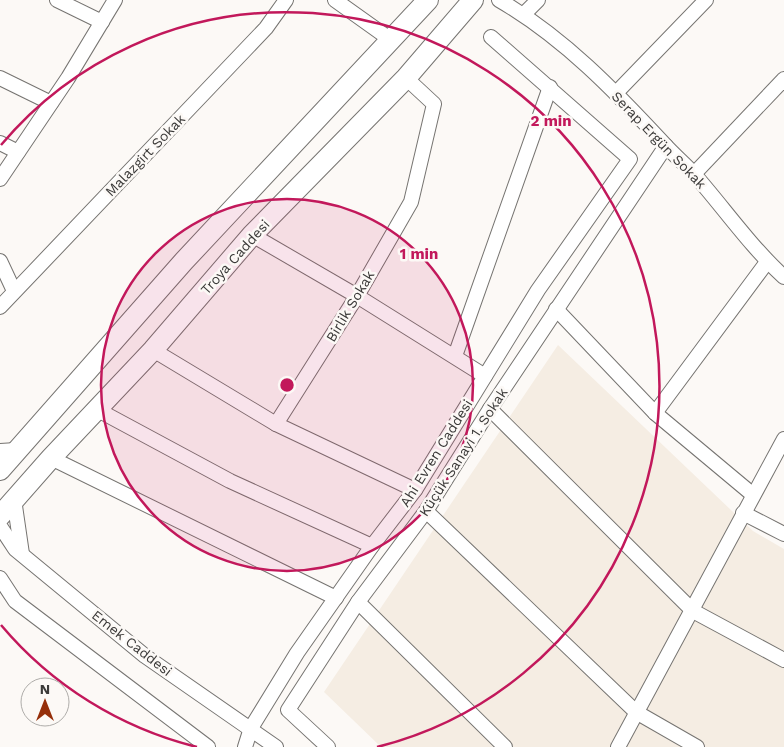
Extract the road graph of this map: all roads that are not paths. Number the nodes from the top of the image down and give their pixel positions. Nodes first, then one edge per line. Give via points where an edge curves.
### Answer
1 (57, 0) edge
2 (115, 0) edge
3 (286, 0) edge
4 (334, 0) edge
5 (428, 0) edge
6 (473, 0) edge
7 (500, 0) edge
8 (538, 0) edge
9 (706, 0) edge
10 (524, 14) junction
11 (102, 22) junction
12 (491, 37) dead end
13 (391, 40) junction
14 (0, 78) edge
15 (406, 78) junction
16 (550, 87) junction
17 (781, 89) edge
18 (616, 93) junction
19 (51, 103) junction
20 (0, 143) edge
21 (666, 146) junction
22 (18, 152) junction
23 (694, 174) junction
24 (0, 179) edge
25 (252, 235) junction
26 (0, 261) edge
27 (767, 262) junction
28 (784, 277) edge
29 (14, 291) junction
30 (357, 296) junction
31 (0, 306) edge
32 (556, 309) junction
33 (153, 350) junction
34 (455, 356) junction
35 (484, 376) junction
36 (490, 409) junction
37 (98, 410) junction
38 (655, 413) junction
39 (276, 424) junction
40 (784, 438) edge
41 (8, 451) edge
42 (51, 458) junction
43 (0, 470) edge
44 (415, 490) junction
45 (752, 494) junction
46 (14, 499) junction
47 (426, 511) junction
48 (742, 513) junction
49 (0, 516) edge
50 (0, 526) edge
51 (784, 534) edge
52 (372, 546) junction
53 (22, 554) junction
54 (0, 578) edge
55 (0, 595) edge
56 (336, 598) junction
57 (15, 601) junction
58 (358, 602) junction
59 (693, 611) junction
60 (784, 660) edge
61 (636, 712) junction
62 (251, 728) junction
63 (208, 747) edge
64 (245, 747) edge
65 (276, 747) edge
66 (328, 747) edge
67 (506, 747) edge
68 (618, 747) edge
69 (697, 747) edge

1 - 11 street
2 - 11 street
3 - 29 street, Malazgirt Sokak via 266,28
4 - 13 street
5 - 13 main road
6 - 15 main road, Troya Caddesi
7 - 10 street, Serap Ergün Sokak
8 - 10 street
9 - 18 street
10 - 18 street, Serap Ergün Sokak via 570,50
11 - 19 street
12 - 16 street
13 - 41 main road
14 - 19 street
15 - 25 main road, Troya Caddesi
15 - 30 street, Birlik Sokak via 434,104 411,202
16 - 34 street
16 - 35 street, Ahi Evren Caddesi via 630,159 538,290
17 - 23 street
18 - 21 street, Serap Ergün Sokak
19 - 22 street
20 - 22 street
21 - 23 street, Serap Ergün Sokak
21 - 32 street, Küçük Sanayi 1. Sokak
22 - 24 street
23 - 27 street, Serap Ergün Sokak
25 - 30 street
25 - 33 main road, Troya Caddesi
26 - 29 street
27 - 28 street, Serap Ergün Sokak
27 - 38 street
29 - 31 street, Malazgirt Sokak
30 - 34 street
30 - 39 street, Birlik Sokak
32 - 36 street, Küçük Sanayi 1. Sokak
32 - 38 street
33 - 37 main road, Troya Caddesi
33 - 39 street
34 - 35 street
35 - 44 street, Ahi Evren Caddesi
36 - 47 street, Küçük Sanayi 1. Sokak
36 - 59 street
37 - 42 main road, Troya Caddesi
37 - 52 street via 230,481
38 - 45 street
39 - 44 street
40 - 45 street
41 - 43 main road
42 - 46 main road, Troya Caddesi
42 - 56 street
44 - 52 street, Ahi Evren Caddesi
45 - 48 street
46 - 49 main road, Troya Caddesi
46 - 53 street
47 - 58 street, Küçük Sanayi 1. Sokak
47 - 61 street
48 - 51 street
48 - 59 street
50 - 53 street, Emek Caddesi
52 - 56 street, Ahi Evren Caddesi
53 - 62 street, Emek Caddesi via 145,656
54 - 57 street
55 - 57 street
56 - 62 street, Ahi Evren Caddesi via 297,653
57 - 63 street
58 - 66 street, Küçük Sanayi 1. Sokak via 288,710
58 - 67 street
59 - 60 street
59 - 61 street
61 - 68 street
61 - 69 street
62 - 64 street, Ahi Evren Caddesi
62 - 65 street, Emek Caddesi

